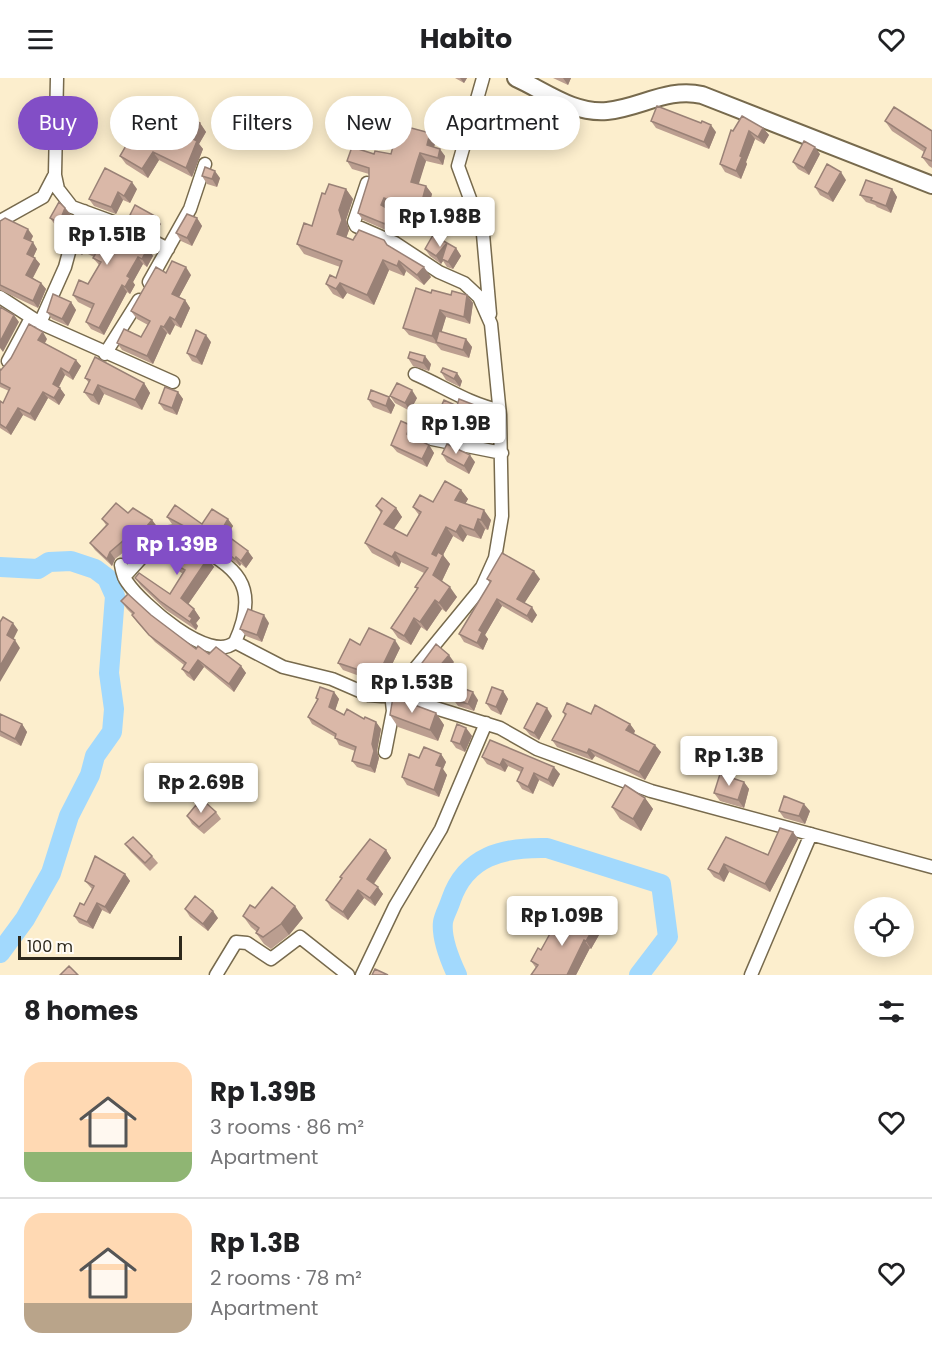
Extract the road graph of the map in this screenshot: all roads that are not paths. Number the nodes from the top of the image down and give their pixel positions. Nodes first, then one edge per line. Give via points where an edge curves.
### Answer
1 (57, 78) edge
2 (483, 78) edge
3 (516, 78) edge
4 (205, 164) dead end
5 (55, 174) junction
6 (367, 183) edge
7 (932, 185) edge
8 (84, 212) junction
9 (0, 221) edge
10 (168, 249) junction
11 (0, 297) edge
12 (35, 320) junction
13 (491, 324) junction
14 (105, 354) junction
15 (8, 361) edge
16 (415, 374) dead end
17 (173, 382) dead end
18 (500, 410) junction
19 (422, 437) dead end
20 (502, 453) junction
21 (235, 642) junction
22 (397, 694) junction
23 (486, 723) junction
24 (386, 752) dead end
25 (811, 834) junction
26 (932, 867) edge
27 (216, 975) edge
28 (348, 975) edge
29 (362, 975) edge
30 (751, 975) edge

1 - 5 street
2 - 13 street via 458,166 483,234
3 - 7 street via 562,103 600,111 677,93 702,95
4 - 10 street via 190,209
5 - 8 street via 62,197
5 - 9 street via 43,197
6 - 13 street via 356,226 395,243 423,263 464,283 479,297
8 - 10 street via 124,226
8 - 12 street via 78,219 59,283
10 - 14 street
11 - 12 street
12 - 14 street
12 - 15 street
13 - 18 street
14 - 17 street
16 - 18 street via 475,405
18 - 20 street
19 - 20 street
20 - 22 street via 499,539 487,580
21 - 21 street via 222,647 191,638 143,599 122,571 164,533 173,532 233,570 242,580 246,601
21 - 22 street via 283,667 332,679 369,695
22 - 23 street
22 - 24 street
23 - 25 street via 537,749 640,787
23 - 29 street via 441,829 388,919
25 - 26 street
25 - 30 street
27 - 28 street via 236,942 247,943 271,959 300,937

